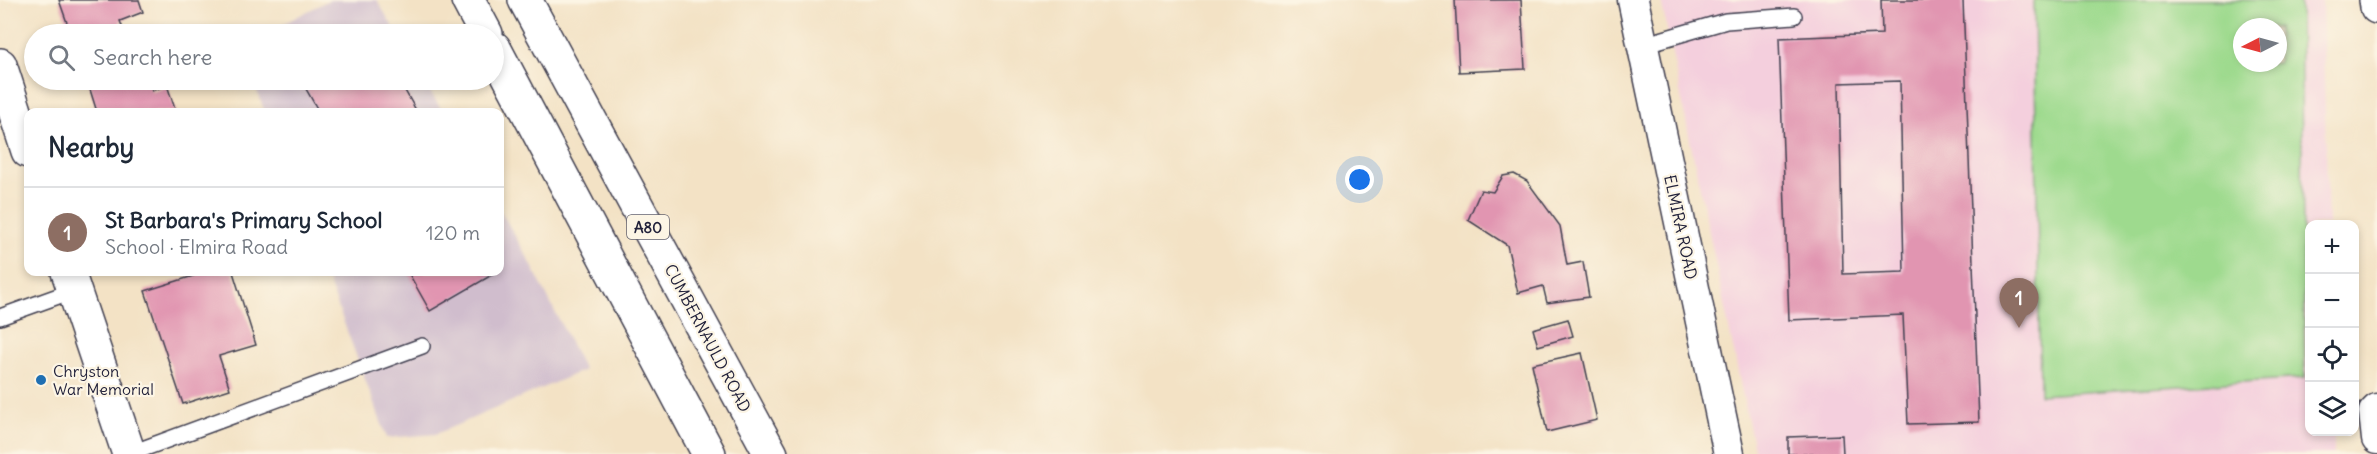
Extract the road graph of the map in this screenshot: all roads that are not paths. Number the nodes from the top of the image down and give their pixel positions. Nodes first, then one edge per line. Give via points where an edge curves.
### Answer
1 (468, 0) edge
2 (525, 0) edge
3 (1633, 0) edge
4 (2376, 0) edge
5 (2377, 7) edge
6 (1794, 16) dead end
7 (481, 24) edge
8 (1643, 45) junction
9 (0, 65) edge
10 (504, 67) edge
11 (24, 139) edge
12 (72, 281) edge
13 (0, 317) edge
14 (422, 346) dead end
15 (2377, 409) edge
16 (2377, 439) edge
17 (129, 454) edge
18 (709, 454) edge
19 (771, 454) edge
20 (1729, 454) edge

1 - 7 main road
2 - 19 main road, CUMBERNAULD ROAD / A80
3 - 8 street, ELMIRA ROAD
4 - 5 main road
6 - 8 lane via 1726,21
8 - 20 street, ELMIRA ROAD
9 - 11 main road
10 - 18 main road
12 - 13 lane
12 - 17 main road
14 - 17 lane
15 - 16 street

